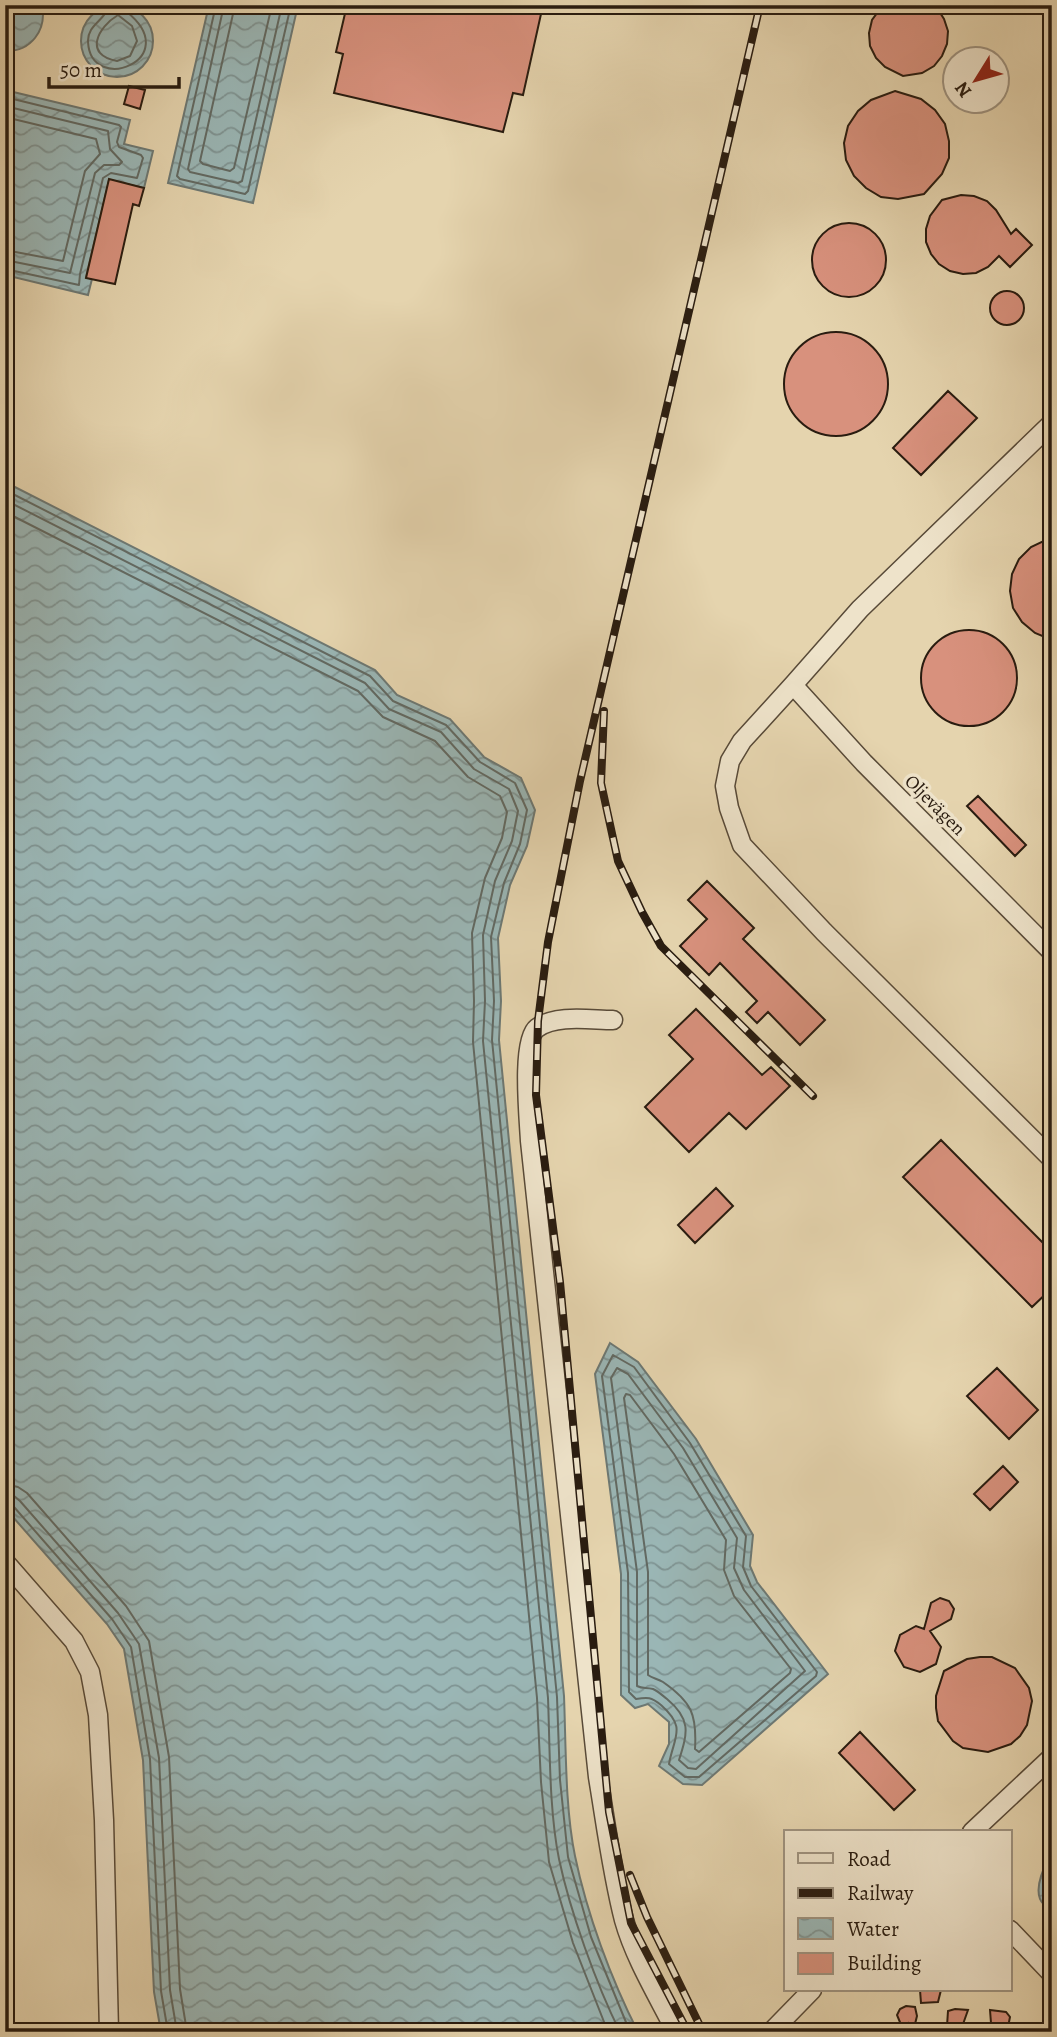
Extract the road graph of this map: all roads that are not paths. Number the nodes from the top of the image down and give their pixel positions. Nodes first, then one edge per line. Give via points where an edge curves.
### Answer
1 (1052, 423) edge
2 (793, 685) junction
3 (1052, 952) edge
4 (613, 1020) dead end
5 (1052, 1159) edge
6 (5, 1562) edge
7 (1052, 1757) edge
8 (974, 1830) edge
9 (1012, 1932) edge
10 (1052, 1974) edge
11 (809, 1992) edge
12 (109, 2032) edge
13 (676, 2032) edge
14 (771, 2032) edge

1 - 2 street via 860,609
2 - 3 street, Oljevägen
2 - 5 street via 742,741 730,761 729,808 742,845
4 - 13 street via 556,1021 531,1034 530,1142 598,1777 625,1921
6 - 12 street via 75,1642 90,1672 98,1715 104,1820
7 - 8 street
9 - 10 street
11 - 14 street

